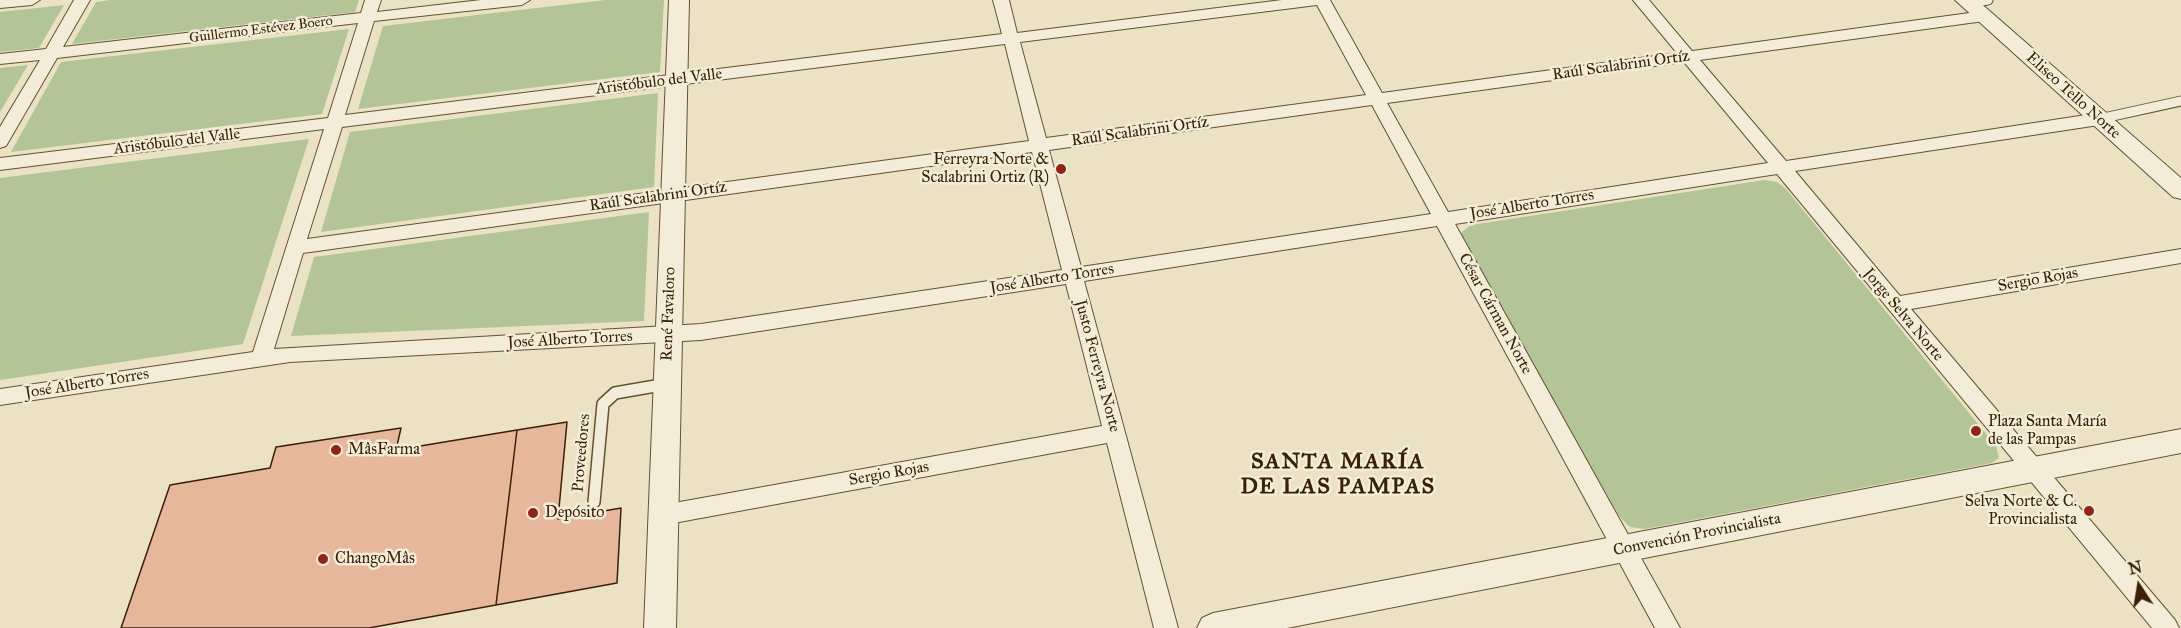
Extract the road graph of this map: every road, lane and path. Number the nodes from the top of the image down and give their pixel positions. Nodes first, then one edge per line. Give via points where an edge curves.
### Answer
1 (32, 0) edge
2 (82, 0) edge
3 (373, 0) edge
4 (522, 0) edge
5 (679, 0) edge
6 (1001, 0) edge
7 (1321, 0) edge
8 (1641, 0) edge
9 (0, 3) edge
10 (1976, 5) edge
11 (368, 18) junction
12 (1011, 38) junction
13 (51, 54) junction
14 (1688, 56) junction
15 (0, 60) edge
16 (677, 80) junction
17 (1377, 99) junction
18 (2181, 101) edge
19 (2099, 119) junction
20 (335, 123) junction
21 (0, 142) edge
22 (1038, 145) junction
23 (0, 164) edge
24 (1781, 167) junction
25 (2181, 191) edge
26 (673, 195) junction
27 (1443, 219) junction
28 (296, 247) junction
29 (2181, 256) edge
30 (1072, 276) junction
31 (1895, 304) junction
32 (668, 335) junction
33 (261, 357) junction
34 (667, 384) junction
35 (0, 397) edge
36 (1114, 433) junction
37 (2181, 441) edge
38 (2032, 470) junction
39 (594, 502) dead end
40 (663, 515) junction
41 (1624, 549) junction
42 (660, 628) edge
43 (1166, 628) edge
44 (1213, 628) edge
45 (1668, 628) edge
46 (2166, 628) edge

1 - 9 street
2 - 13 street
3 - 11 street
4 - 11 street, Guillermo Estévez Boero
5 - 16 street, René Favaloro
6 - 12 street, Justo Ferreyra Norte
7 - 12 street, Aristóbulo del Valle
7 - 17 street, César Cárman Norte
8 - 14 street, Jorge Selva Norte
10 - 14 street, Raúl Scalabrini Ortíz
10 - 19 street, Eliseo Tello Norte
11 - 13 street, Guillermo Estévez Boero
11 - 20 street
12 - 16 street, Aristóbulo del Valle
12 - 22 street, Justo Ferreyra Norte
13 - 15 street, Guillermo Estévez Boero
13 - 21 street
14 - 17 street, Raúl Scalabrini Ortíz
14 - 24 street, Jorge Selva Norte
16 - 20 street, Aristóbulo del Valle
16 - 26 street, René Favaloro
17 - 22 street, Raúl Scalabrini Ortíz
17 - 27 street, César Cárman Norte
18 - 19 lane
19 - 24 street, José Alberto Torres
19 - 25 street, Eliseo Tello Norte
20 - 23 street, Aristóbulo del Valle
20 - 28 street
22 - 26 street, Raúl Scalabrini Ortíz
22 - 30 street, Justo Ferreyra Norte
24 - 27 street, José Alberto Torres
24 - 31 street, Jorge Selva Norte
26 - 28 street, Raúl Scalabrini Ortíz
26 - 32 street, René Favaloro
27 - 30 street, José Alberto Torres
27 - 41 street, César Cárman Norte
28 - 33 street
29 - 31 street, Sergio Rojas
30 - 32 street, José Alberto Torres
30 - 36 street, Justo Ferreyra Norte
31 - 38 street, Jorge Selva Norte
32 - 33 street, José Alberto Torres
32 - 34 street, René Favaloro
33 - 35 street, José Alberto Torres
34 - 39 lane, Proveedores via 615,393 603,404
34 - 40 street, René Favaloro
36 - 40 street, Sergio Rojas
36 - 43 street, Justo Ferreyra Norte
37 - 38 street, Convención Provincialista
38 - 41 street, Convención Provincialista
38 - 46 street, Jorge Selva Norte
40 - 42 street, René Favaloro
41 - 44 street, Convención Provincialista
41 - 45 street, César Cárman Norte

